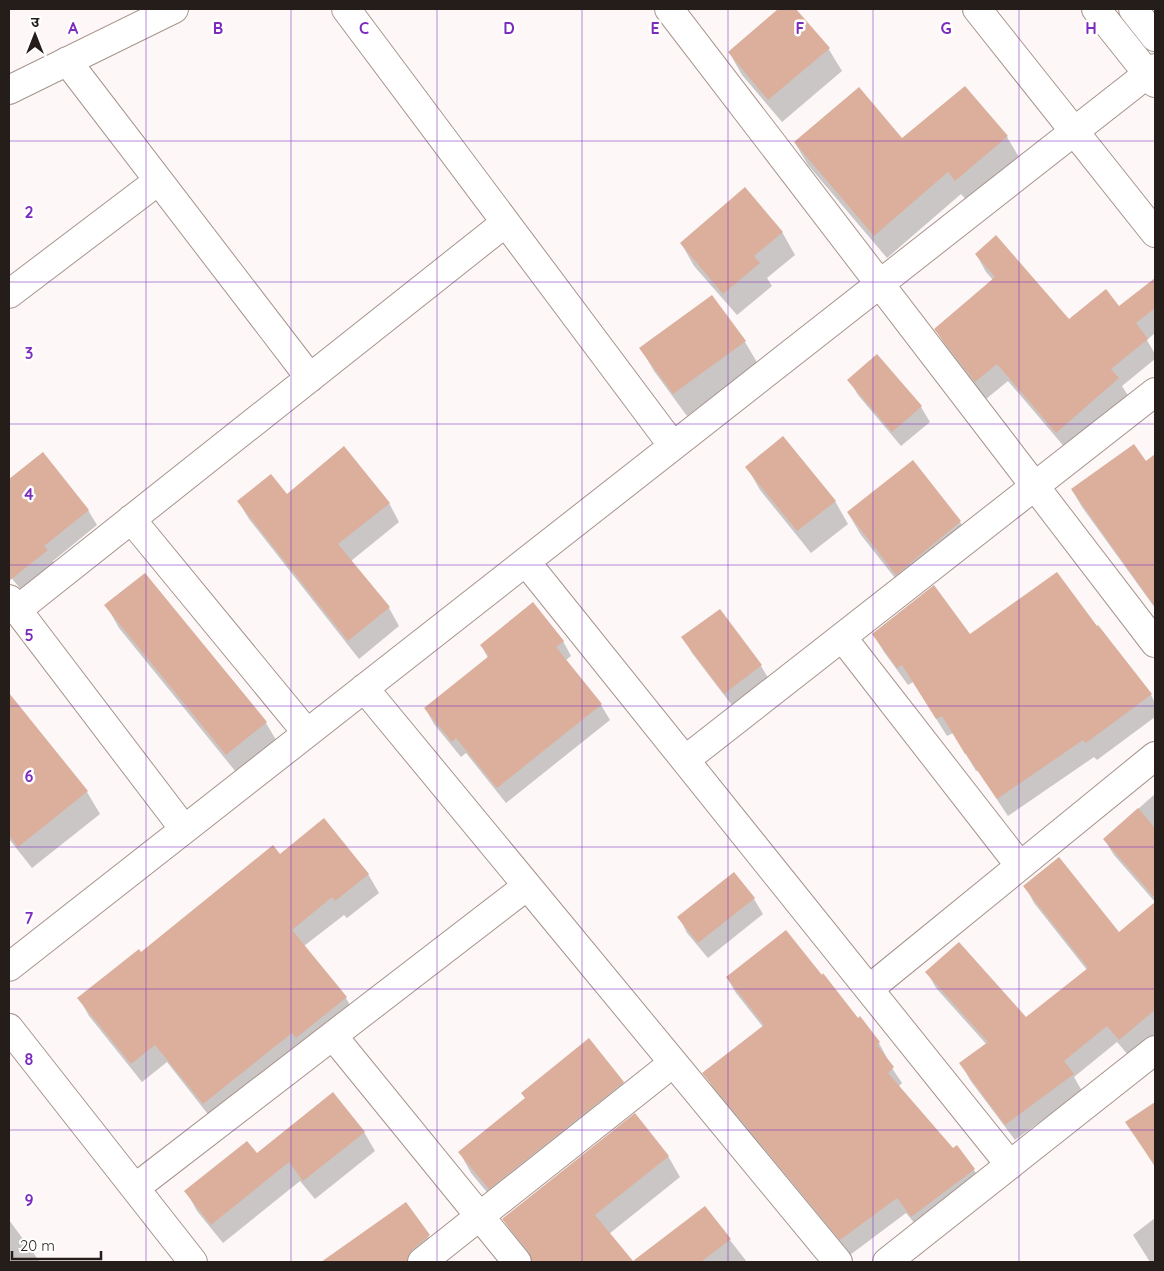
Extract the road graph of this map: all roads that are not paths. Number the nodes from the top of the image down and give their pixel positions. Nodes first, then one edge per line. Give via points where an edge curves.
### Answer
1 (174, 9) edge
2 (346, 9) edge
3 (669, 9) edge
4 (977, 9) edge
5 (1096, 9) edge
6 (1133, 9) edge
7 (1155, 37) edge
8 (67, 62) junction
9 (1153, 75) edge
10 (9, 90) edge
11 (1074, 131) junction
12 (158, 181) junction
13 (505, 223) junction
14 (1155, 233) edge
15 (880, 284) junction
16 (9, 294) edge
17 (310, 378) junction
18 (1155, 392) edge
19 (673, 446) junction
20 (1036, 486) junction
21 (131, 519) junction
22 (526, 562) junction
23 (13, 604) edge
24 (842, 637) junction
25 (1155, 643) edge
26 (364, 688) junction
27 (306, 733) junction
28 (1155, 756) edge
29 (685, 760) junction
30 (184, 829) junction
31 (1020, 866) junction
32 (528, 886) junction
33 (9, 967) edge
34 (869, 989) junction
35 (9, 1028) edge
36 (333, 1036) junction
37 (1155, 1050) edge
38 (674, 1062) junction
39 (1010, 1164) junction
40 (135, 1188) junction
41 (480, 1216) junction
42 (193, 1262) edge
43 (422, 1262) edge
44 (517, 1262) edge
45 (838, 1262) edge
46 (888, 1262) edge

1 - 8 street
2 - 13 street
3 - 15 street
4 - 11 street
5 - 9 street
6 - 7 street
8 - 10 street
8 - 12 street
9 - 11 street
11 - 14 street
11 - 15 street
12 - 16 street
12 - 17 street
13 - 17 street
13 - 19 street
15 - 19 street
15 - 20 street
17 - 21 street
18 - 20 street
19 - 22 street
20 - 24 street
20 - 25 street
21 - 23 street
21 - 27 street
22 - 26 street
22 - 29 street
23 - 30 street
24 - 29 street
24 - 31 street
26 - 27 street
26 - 32 street
27 - 30 street
28 - 31 street
29 - 34 street
30 - 33 street
31 - 34 street
32 - 36 street
32 - 38 street
34 - 39 street
35 - 40 street
36 - 40 street
36 - 41 street
37 - 39 street
38 - 41 street
38 - 45 street
39 - 46 street
40 - 42 street
41 - 43 street
41 - 44 street

